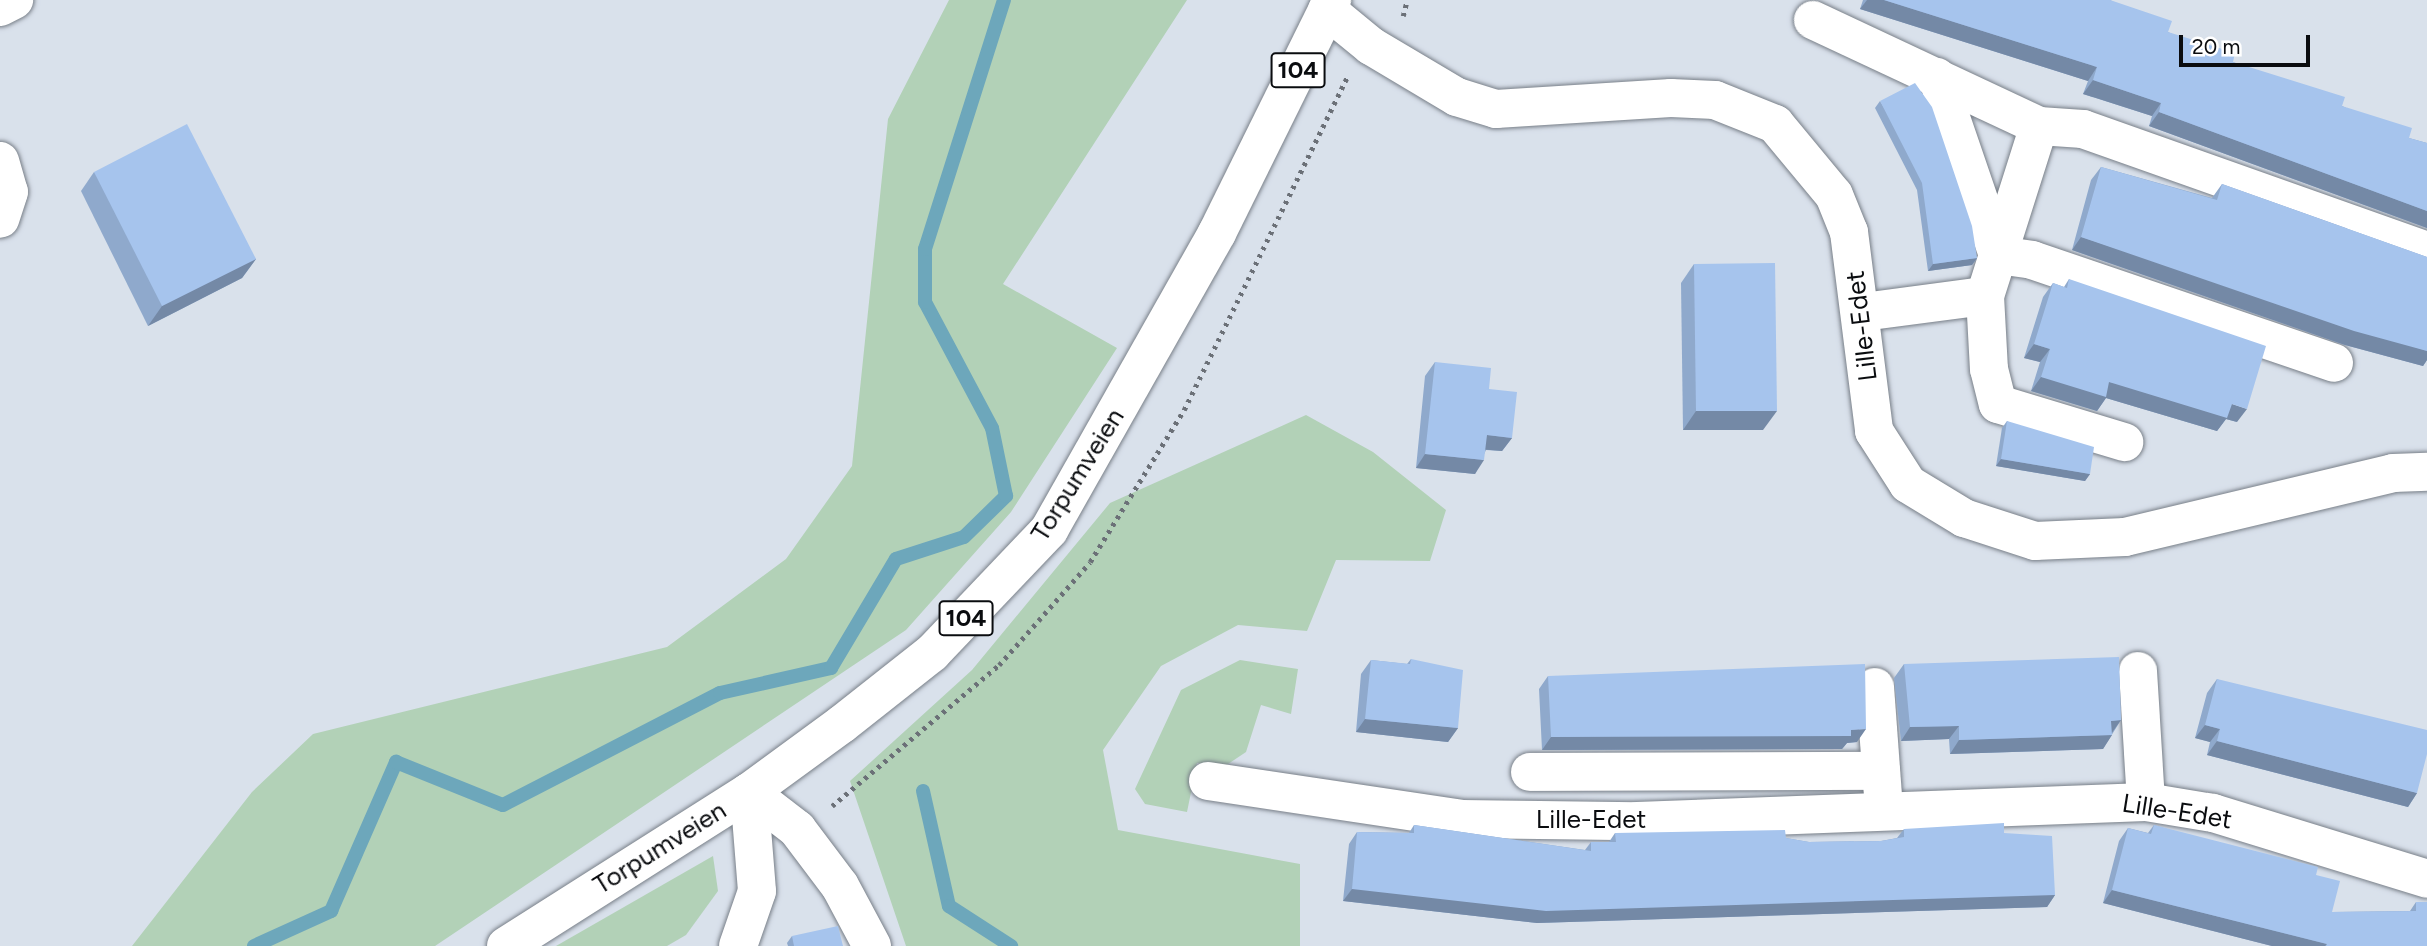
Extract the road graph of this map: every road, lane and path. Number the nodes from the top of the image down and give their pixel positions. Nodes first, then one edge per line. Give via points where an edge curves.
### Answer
1 (14, 0) edge
2 (1330, 5) edge
3 (0, 6) edge
4 (1814, 20) dead end
5 (1937, 77) junction
6 (2039, 126) junction
7 (0, 161) edge
8 (0, 219) edge
9 (2427, 251) edge
10 (1997, 255) junction
11 (1985, 296) junction
12 (1863, 312) junction
13 (2334, 363) dead end
14 (2124, 442) dead end
15 (2427, 472) edge
16 (2138, 671) dead end
17 (1875, 687) dead end
18 (1881, 771) junction
19 (1530, 772) dead end
20 (1719, 773) junction
21 (1208, 781) dead end
22 (749, 792) junction
23 (2146, 802) junction
24 (1884, 813) junction
25 (1719, 817) junction
26 (2427, 879) edge
27 (506, 946) edge
28 (738, 946) edge
29 (872, 946) edge

1 - 3 street
2 - 12 street, Lille-Edet via 1382,53 1458,97 1496,109 1715,100 1775,124 1834,195 1849,232
2 - 22 street, Torpumveien / 104 via 1211,244 1049,530 932,653
4 - 5 street
5 - 6 street
5 - 10 street
6 - 9 street via 2083,129
6 - 10 street
7 - 8 street via 9,192
10 - 11 street
10 - 13 street via 2032,260
11 - 12 street
11 - 14 street via 1989,369 1998,404
12 - 15 street, Lille-Edet via 1874,431 1908,484 1964,518 2035,541 2125,537 2393,473
16 - 23 street
17 - 18 street
18 - 20 street
18 - 24 street
19 - 20 street
20 - 25 street
21 - 25 street, Lille-Edet via 1461,819
22 - 27 street, Torpumveien / 104
22 - 28 street via 757,891
22 - 29 street via 797,829 840,886
23 - 24 street, Lille-Edet
23 - 26 street, Lille-Edet via 2213,813 2360,864
24 - 25 street, Lille-Edet

